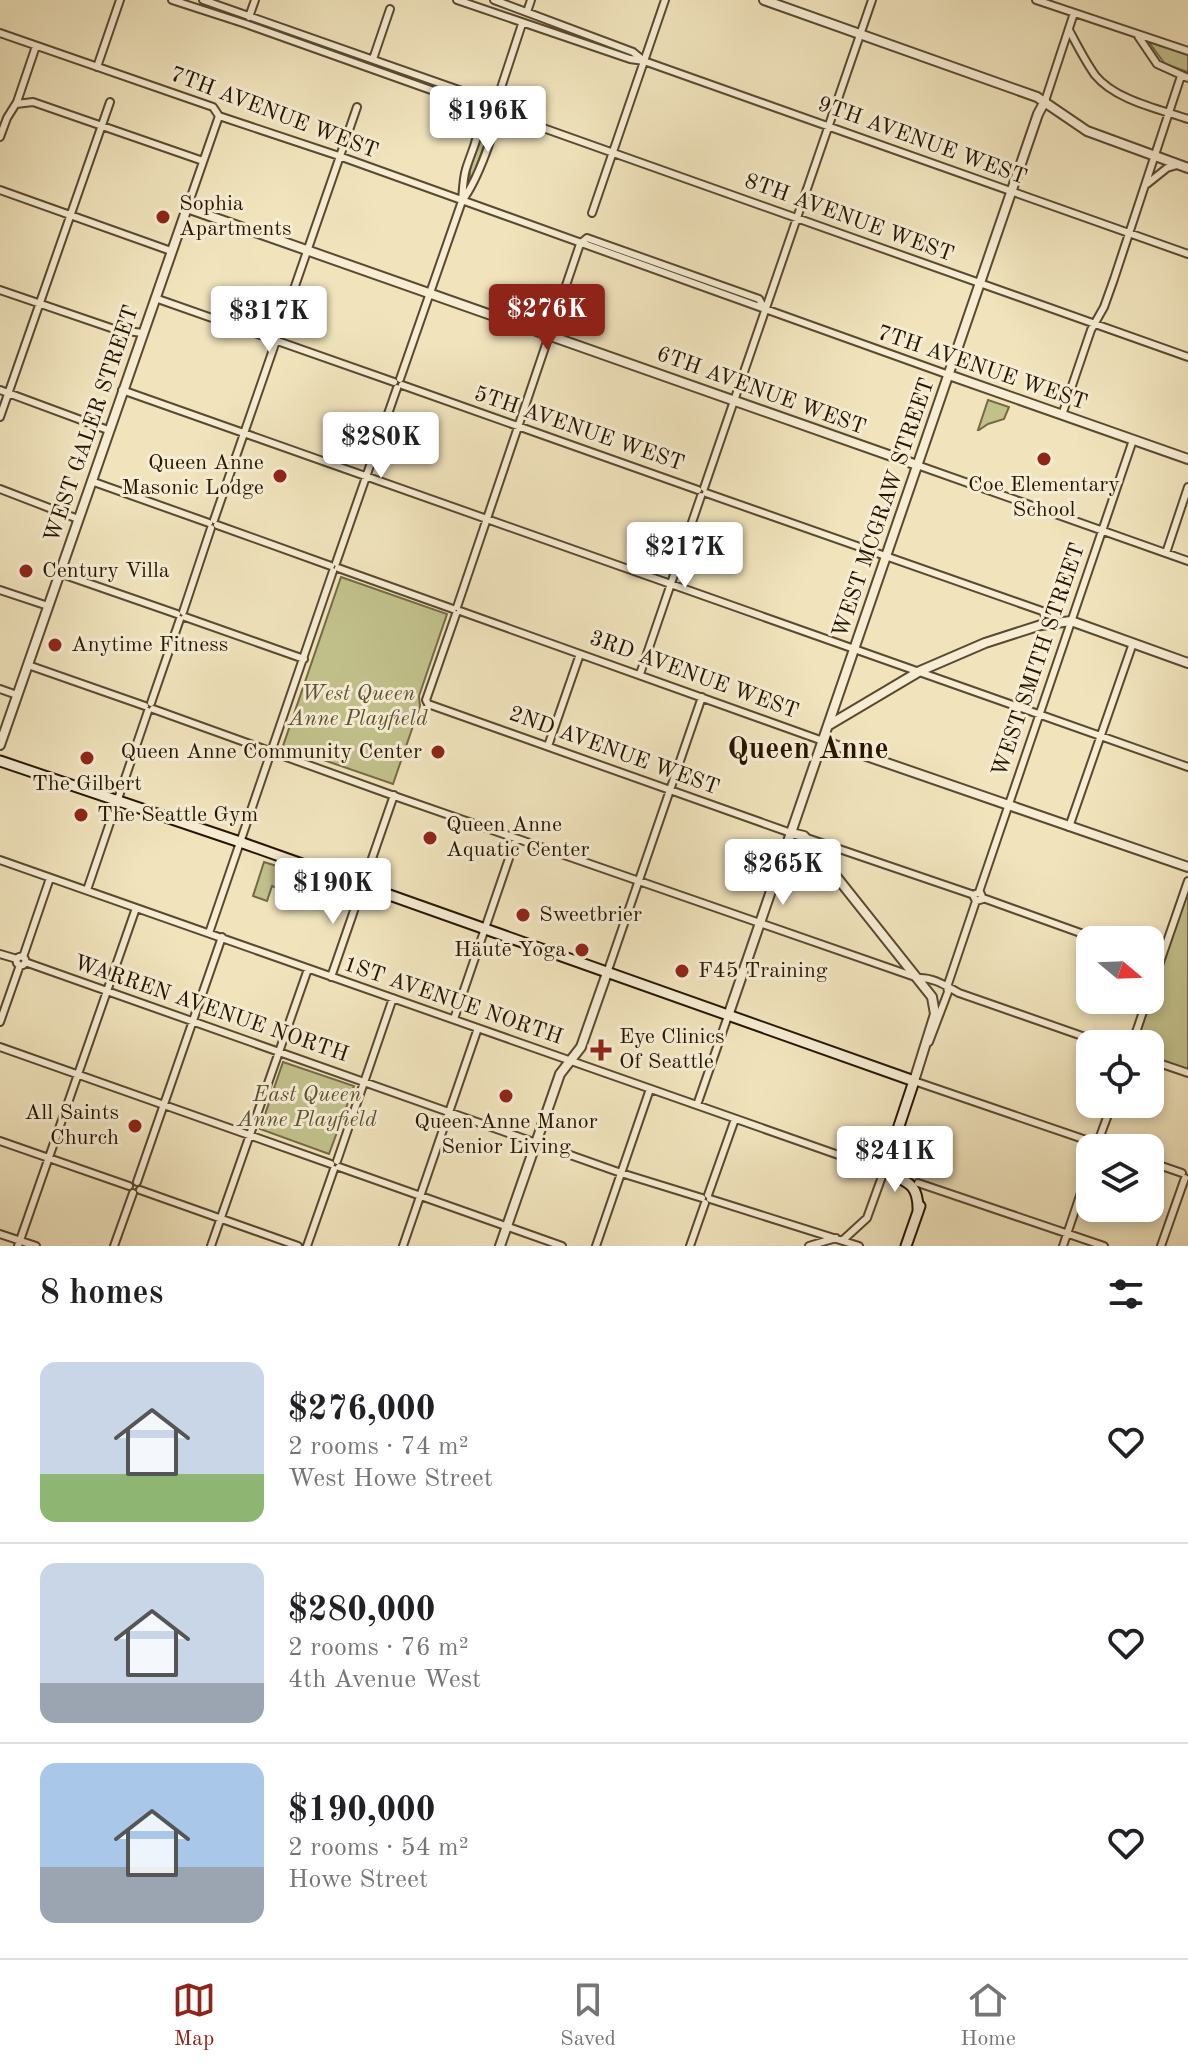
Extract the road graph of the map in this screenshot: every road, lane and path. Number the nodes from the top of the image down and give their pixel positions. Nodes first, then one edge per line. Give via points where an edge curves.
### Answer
1 (120, 0) edge
2 (172, 0) edge
3 (203, 0) edge
4 (255, 0) edge
5 (457, 0) edge
6 (494, 0) edge
7 (531, 0) edge
8 (665, 0) edge
9 (764, 0) edge
10 (872, 0) edge
11 (1036, 0) edge
12 (390, 9) dead end
13 (527, 12) junction
14 (1074, 13) junction
15 (248, 20) junction
16 (522, 24) junction
17 (1069, 30) junction
18 (0, 33) edge
19 (860, 34) junction
20 (1136, 34) junction
21 (36, 46) junction
22 (1187, 48) edge
23 (1057, 54) dead end
24 (373, 59) junction
25 (644, 61) junction
26 (97, 67) junction
27 (1185, 77) edge
28 (1045, 101) junction
29 (110, 102) dead end
30 (496, 103) junction
31 (16, 104) junction
32 (357, 107) dead end
33 (498, 112) junction
34 (1168, 112) junction
35 (219, 116) junction
36 (1188, 119) edge
37 (102, 126) junction
38 (829, 126) junction
39 (0, 137) edge
40 (612, 152) junction
41 (339, 156) junction
42 (1154, 156) junction
43 (203, 161) junction
44 (1183, 166) edge
45 (1144, 187) junction
46 (0, 190) edge
47 (1011, 191) junction
48 (462, 201) junction
49 (187, 208) junction
50 (592, 213) dead end
51 (71, 215) junction
52 (797, 218) junction
53 (1129, 234) junction
54 (580, 244) junction
55 (307, 250) junction
56 (171, 251) junction
57 (1188, 254) edge
58 (980, 284) junction
59 (0, 290) edge
60 (429, 293) junction
61 (155, 298) junction
62 (40, 304) junction
63 (765, 311) junction
64 (1096, 323) junction
65 (142, 333) junction
66 (548, 335) junction
67 (275, 340) junction
68 (1188, 357) edge
69 (949, 375) junction
70 (398, 384) junction
71 (0, 390) edge
72 (122, 390) junction
73 (8, 393) junction
74 (734, 400) junction
75 (1062, 415) junction
76 (0, 417) edge
77 (518, 427) junction
78 (108, 430) junction
79 (244, 432) junction
80 (1133, 440) junction
81 (1188, 459) edge
82 (917, 465) junction
83 (367, 475) junction
84 (91, 481) junction
85 (1188, 487) edge
86 (0, 489) edge
87 (702, 492) junction
88 (487, 518) junction
89 (78, 519) junction
90 (213, 524) junction
91 (1102, 531) junction
92 (1166, 553) junction
93 (886, 557) junction
94 (1188, 561) edge
95 (335, 567) junction
96 (59, 573) junction
97 (671, 584) junction
98 (0, 590) edge
99 (48, 606) junction
100 (456, 610) junction
101 (181, 616) junction
102 (1071, 621) junction
103 (1051, 624) junction
104 (1133, 643) junction
105 (855, 648) junction
106 (580, 654) junction
107 (304, 659) junction
108 (1188, 663) edge
109 (28, 665) junction
110 (920, 671) junction
111 (640, 674) junction
112 (0, 689) edge
113 (17, 695) junction
114 (702, 697) junction
115 (150, 707) junction
116 (1040, 714) junction
117 (828, 725) junction
118 (1101, 737) junction
119 (823, 741) junction
120 (0, 745) edge
121 (548, 746) junction
122 (272, 751) junction
123 (0, 761) edge
124 (1188, 767) edge
125 (670, 790) junction
126 (394, 795) junction
127 (117, 800) junction
128 (1008, 806) junction
129 (1069, 827) junction
130 (791, 833) junction
131 (804, 836) junction
132 (516, 838) junction
133 (240, 842) junction
134 (0, 860) edge
135 (1188, 867) edge
136 (50, 878) junction
137 (638, 881) junction
138 (1188, 881) edge
139 (363, 886) junction
140 (87, 890) junction
141 (978, 897) junction
142 (136, 908) junction
143 (760, 924) junction
144 (485, 930) junction
145 (1076, 932) edge
146 (209, 933) junction
147 (222, 937) junction
148 (1164, 950) edge
149 (0, 954) edge
150 (21, 961) junction
151 (308, 969) junction
152 (607, 973) junction
153 (331, 977) junction
154 (918, 978) junction
155 (947, 987) junction
156 (107, 992) junction
157 (393, 998) junction
158 (728, 1016) junction
159 (454, 1019) junction
160 (0, 1022) edge
161 (192, 1023) junction
162 (478, 1028) junction
163 (1076, 1034) edge
164 (927, 1045) junction
165 (0, 1047) edge
166 (279, 1052) junction
167 (569, 1061) junction
168 (1164, 1065) edge
169 (1188, 1073) edge
170 (78, 1074) junction
171 (914, 1081) junction
172 (364, 1082) junction
173 (650, 1089) junction
174 (164, 1105) junction
175 (697, 1105) junction
176 (449, 1112) junction
177 (735, 1119) junction
178 (250, 1135) junction
179 (895, 1137) junction
180 (1076, 1137) edge
181 (0, 1141) edge
182 (536, 1143) junction
183 (48, 1158) junction
184 (335, 1165) junction
185 (1164, 1167) edge
186 (884, 1171) junction
187 (621, 1173) junction
188 (1186, 1175) edge
189 (918, 1183) junction
190 (135, 1188) junction
191 (420, 1196) junction
192 (706, 1199) junction
193 (1076, 1207) edge
194 (918, 1212) junction
195 (221, 1218) junction
196 (507, 1227) junction
197 (0, 1234) edge
198 (1067, 1234) junction
199 (840, 1239) junction
200 (19, 1243) edge
201 (36, 1246) edge
202 (114, 1246) edge
203 (211, 1246) edge
204 (298, 1246) edge
205 (307, 1246) edge
206 (403, 1246) edge
207 (500, 1246) edge
208 (562, 1246) edge
209 (596, 1246) edge
210 (690, 1246) edge
211 (809, 1246) edge
212 (859, 1246) edge
213 (906, 1246) edge
214 (1063, 1246) edge
215 (1104, 1246) edge
216 (1161, 1246) edge

1 - 26 street
2 - 15 street
3 - 15 street
4 - 15 street
5 - 16 street, 9TH AVENUE WEST
6 - 13 street, 9TH AVENUE WEST
7 - 13 street
8 - 25 street
9 - 19 street
10 - 19 street
11 - 14 street
12 - 24 street
13 - 25 street, 9TH AVENUE WEST via 633,52
14 - 17 street, WEST MCGRAW STREET
14 - 20 street
15 - 24 street
15 - 48 street via 459,100 479,123
16 - 25 street, 9TH AVENUE WEST
16 - 30 street
17 - 28 street, WEST MCGRAW STREET
17 - 34 street via 1110,88
18 - 21 street, 7TH AVENUE WEST
19 - 28 street
19 - 38 street
20 - 22 street
20 - 27 street via 1157,64
21 - 26 street, 7TH AVENUE WEST
21 - 31 street
23 - 28 street
24 - 30 street
25 - 38 street, 9TH AVENUE WEST
25 - 40 street
26 - 35 street, 7TH AVENUE WEST via 213,107
27 - 34 street
28 - 42 street via 1080,128
28 - 47 street, WEST MCGRAW STREET
29 - 37 street
30 - 33 street
31 - 37 street via 33,102
31 - 39 street
32 - 41 street
33 - 40 street, 8TH AVENUE WEST
33 - 48 street
34 - 36 street
34 - 42 street
35 - 41 street, 7TH AVENUE WEST
35 - 43 street, WEST GALER STREET
37 - 43 street
37 - 51 street
38 - 47 street, 9TH AVENUE WEST
38 - 52 street
40 - 50 street
40 - 52 street, 8TH AVENUE WEST
41 - 48 street, 7TH AVENUE WEST
41 - 55 street
42 - 44 street
42 - 45 street
43 - 49 street, WEST GALER STREET
44 - 45 street via 1167,168
45 - 53 street
46 - 51 street
47 - 53 street, 9TH AVENUE WEST
47 - 58 street, WEST MCGRAW STREET
48 - 54 street, 7TH AVENUE WEST
48 - 60 street
49 - 55 street, 6TH AVENUE WEST
49 - 56 street, WEST GALER STREET
51 - 56 street
51 - 62 street
52 - 58 street, 8TH AVENUE WEST
52 - 63 street
53 - 57 street, 9TH AVENUE WEST
53 - 64 street
54 - 63 street, 7TH AVENUE WEST via 587,238 759,299
54 - 66 street
55 - 60 street, 6TH AVENUE WEST
55 - 67 street
56 - 61 street, WEST GALER STREET
58 - 64 street, 8TH AVENUE WEST
58 - 69 street, WEST MCGRAW STREET
59 - 62 street
60 - 66 street, 6TH AVENUE WEST
60 - 70 street
61 - 65 street, WEST GALER STREET
61 - 67 street, 5TH AVENUE WEST
62 - 65 street
62 - 73 street
63 - 69 street, 7TH AVENUE WEST
63 - 74 street
64 - 68 street, 8TH AVENUE WEST
64 - 75 street
65 - 72 street, WEST GALER STREET
66 - 74 street, 6TH AVENUE WEST
66 - 77 street
67 - 70 street, 5TH AVENUE WEST
67 - 79 street
69 - 75 street, 7TH AVENUE WEST
69 - 82 street, WEST MCGRAW STREET
70 - 77 street, 5TH AVENUE WEST
70 - 83 street
71 - 73 street
72 - 78 street, WEST GALER STREET
72 - 79 street
73 - 76 street
73 - 78 street
74 - 82 street, 6TH AVENUE WEST
74 - 87 street
75 - 80 street, 7TH AVENUE WEST
77 - 87 street, 5TH AVENUE WEST
77 - 88 street
78 - 84 street, WEST GALER STREET
79 - 83 street
79 - 90 street
80 - 81 street, 7TH AVENUE WEST
80 - 91 street, WEST SMITH STREET
82 - 91 street, 6TH AVENUE WEST
82 - 93 street, WEST MCGRAW STREET
83 - 88 street
83 - 95 street
84 - 89 street, WEST GALER STREET
84 - 90 street, 3RD AVENUE WEST
85 - 92 street
86 - 89 street
87 - 93 street, 5TH AVENUE WEST
87 - 97 street
88 - 97 street
88 - 100 street
89 - 96 street, WEST GALER STREET
90 - 95 street, 3RD AVENUE WEST
90 - 101 street
91 - 92 street, 6TH AVENUE WEST
91 - 102 street, WEST SMITH STREET
92 - 94 street, 6TH AVENUE WEST
93 - 103 street, 5TH AVENUE WEST via 1042,611
93 - 105 street, WEST MCGRAW STREET
95 - 100 street, 3RD AVENUE WEST
95 - 107 street
96 - 99 street, WEST GALER STREET
96 - 101 street
97 - 105 street
97 - 111 street
98 - 99 street
99 - 109 street, WEST GALER STREET
100 - 106 street, 3RD AVENUE WEST
100 - 121 street, 2ND AVENUE WEST via 426,702
101 - 107 street
101 - 115 street
102 - 103 street
102 - 104 street
102 - 116 street, WEST SMITH STREET
103 - 110 street via 985,643
104 - 108 street
104 - 118 street
105 - 110 street
105 - 117 street, WEST MCGRAW STREET
106 - 111 street, 3RD AVENUE WEST
106 - 121 street
107 - 122 street
109 - 113 street, WEST GALER STREET
109 - 115 street
110 - 116 street
110 - 117 street
111 - 114 street, 3RD AVENUE WEST
112 - 113 street
113 - 120 street, WEST GALER STREET
114 - 119 street, 3RD AVENUE WEST
114 - 125 street
115 - 122 street
115 - 127 street
116 - 118 street
116 - 128 street, WEST SMITH STREET
117 - 119 street, WEST MCGRAW STREET
118 - 124 street
118 - 129 street
119 - 128 street, 3RD AVENUE WEST
119 - 130 street, WEST MCGRAW STREET
121 - 125 street, 2ND AVENUE WEST
122 - 126 street
122 - 133 street
123 - 127 main road
125 - 130 street, 2ND AVENUE WEST
125 - 137 street
126 - 132 street
126 - 139 street
127 - 133 main road
127 - 140 street
128 - 129 street, 3RD AVENUE WEST
128 - 141 street, WEST SMITH STREET
129 - 135 street, 3RD AVENUE WEST
130 - 131 street
130 - 143 street, WEST MCGRAW STREET
131 - 141 street
131 - 154 street, WEST SMITH STREET
132 - 137 street
132 - 144 street
133 - 139 main road
133 - 146 street
134 - 136 street, 1ST AVENUE NORTH
136 - 140 street, 1ST AVENUE NORTH
136 - 150 street
137 - 143 street
137 - 152 street
138 - 148 street
139 - 144 main road
139 - 153 street
140 - 142 street, 1ST AVENUE NORTH
141 - 145 street
141 - 155 street, WEST SMITH STREET
142 - 146 street, 1ST AVENUE NORTH
142 - 156 street
143 - 154 street
143 - 158 street, WEST MCGRAW STREET
144 - 152 main road
144 - 159 street
146 - 147 street, 1ST AVENUE NORTH
147 - 151 street, 1ST AVENUE NORTH
147 - 161 street
149 - 150 street, WARREN AVENUE NORTH
150 - 156 street, WARREN AVENUE NORTH
150 - 160 street
151 - 153 street, 1ST AVENUE NORTH
151 - 166 street
152 - 158 main road
152 - 167 street via 584,1042
153 - 157 street, 1ST AVENUE NORTH
154 - 155 street
154 - 164 street, WEST SMITH STREET via 935,1005
155 - 163 street
155 - 164 street, WEST SMITH STREET
156 - 161 street, WARREN AVENUE NORTH
156 - 170 street
157 - 159 street, 1ST AVENUE NORTH
157 - 172 street
158 - 171 main road
158 - 175 street
159 - 162 street, 1ST AVENUE NORTH
161 - 166 street, WARREN AVENUE NORTH
161 - 174 street
162 - 167 street, 1ST AVENUE NORTH
162 - 176 street
164 - 171 street, WEST SMITH STREET
165 - 170 street
166 - 172 street, WARREN AVENUE NORTH
166 - 178 street
167 - 173 street, 1ST AVENUE NORTH
167 - 182 street
168 - 169 street
170 - 174 street
170 - 183 street
171 - 179 main road
171 - 180 street
172 - 176 street, WARREN AVENUE NORTH
172 - 184 street
173 - 175 street, 1ST AVENUE NORTH
173 - 187 street
174 - 178 street
174 - 190 street
175 - 177 street, 1ST AVENUE NORTH
176 - 182 street, WARREN AVENUE NORTH
176 - 191 street
177 - 186 street, 1ST AVENUE NORTH
177 - 192 street
178 - 184 street
178 - 195 street
179 - 186 main road
179 - 189 main road via 896,1170
181 - 183 street
182 - 187 street, WARREN AVENUE NORTH
182 - 196 street
183 - 190 street
183 - 200 street
184 - 191 street
184 - 205 street
185 - 188 street
186 - 194 main road, 1ST AVENUE NORTH via 910,1183
186 - 199 street via 867,1218
187 - 192 street, WARREN AVENUE NORTH
187 - 209 street
188 - 216 street
189 - 194 main road
189 - 198 street
190 - 195 street
190 - 202 street
191 - 196 street
191 - 206 street
192 - 199 street, WARREN AVENUE NORTH
192 - 210 street
193 - 198 street
194 - 213 main road
195 - 203 street
195 - 204 street
196 - 207 street
196 - 208 street
197 - 200 street
198 - 214 street
198 - 215 street
199 - 211 street
199 - 212 street, WARREN AVENUE NORTH
200 - 201 street

